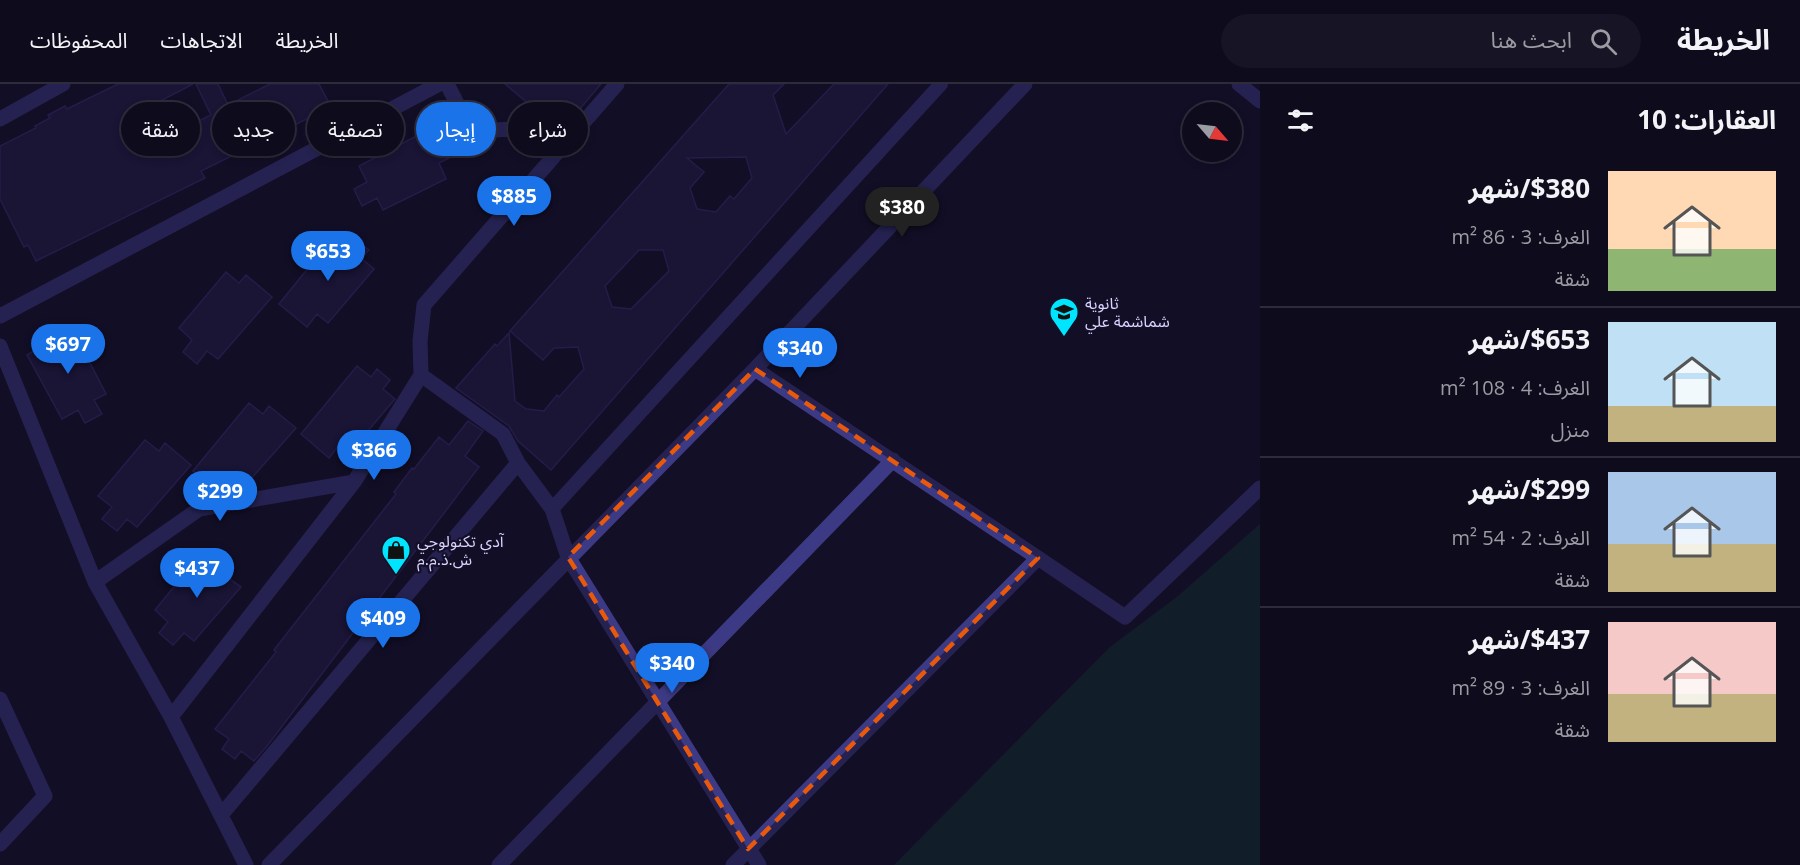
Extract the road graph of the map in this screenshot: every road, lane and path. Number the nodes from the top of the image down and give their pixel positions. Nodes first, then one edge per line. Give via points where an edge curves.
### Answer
1 (63, 84) edge
2 (439, 84) edge
3 (447, 84) edge
4 (617, 84) edge
5 (941, 84) edge
6 (1025, 84) edge
7 (1239, 84) edge
8 (1260, 101) edge
9 (588, 117) edge
10 (0, 119) edge
11 (508, 129) edge
12 (554, 156) edge
13 (0, 316) edge
14 (0, 346) edge
15 (755, 369) junction
16 (421, 375) junction
17 (893, 460) junction
18 (518, 463) junction
19 (354, 483) junction
20 (1260, 488) edge
21 (552, 509) junction
22 (568, 557) junction
23 (1038, 558) junction
24 (95, 582) junction
25 (0, 699) edge
26 (658, 702) junction
27 (171, 717) junction
28 (222, 814) junction
29 (0, 844) edge
30 (748, 849) junction
31 (246, 865) edge
32 (269, 865) edge
33 (499, 865) edge
34 (733, 865) edge
35 (759, 865) edge

1 - 10 street
2 - 13 street
3 - 11 street via 464,117 494,130
4 - 9 street
5 - 21 lane
6 - 15 street
7 - 8 street
12 - 16 street via 424,305
14 - 24 street
15 - 17 street
15 - 22 street
16 - 18 street via 502,434
16 - 19 street
17 - 23 street
17 - 26 street
18 - 21 street
18 - 28 street
19 - 24 street via 199,509
19 - 27 street
20 - 23 street via 1125,617
21 - 22 street
22 - 26 street
22 - 32 street
23 - 30 street
24 - 27 street
25 - 29 street via 45,796
26 - 30 street
26 - 33 street
27 - 28 street
28 - 31 street
30 - 34 street
30 - 35 street

